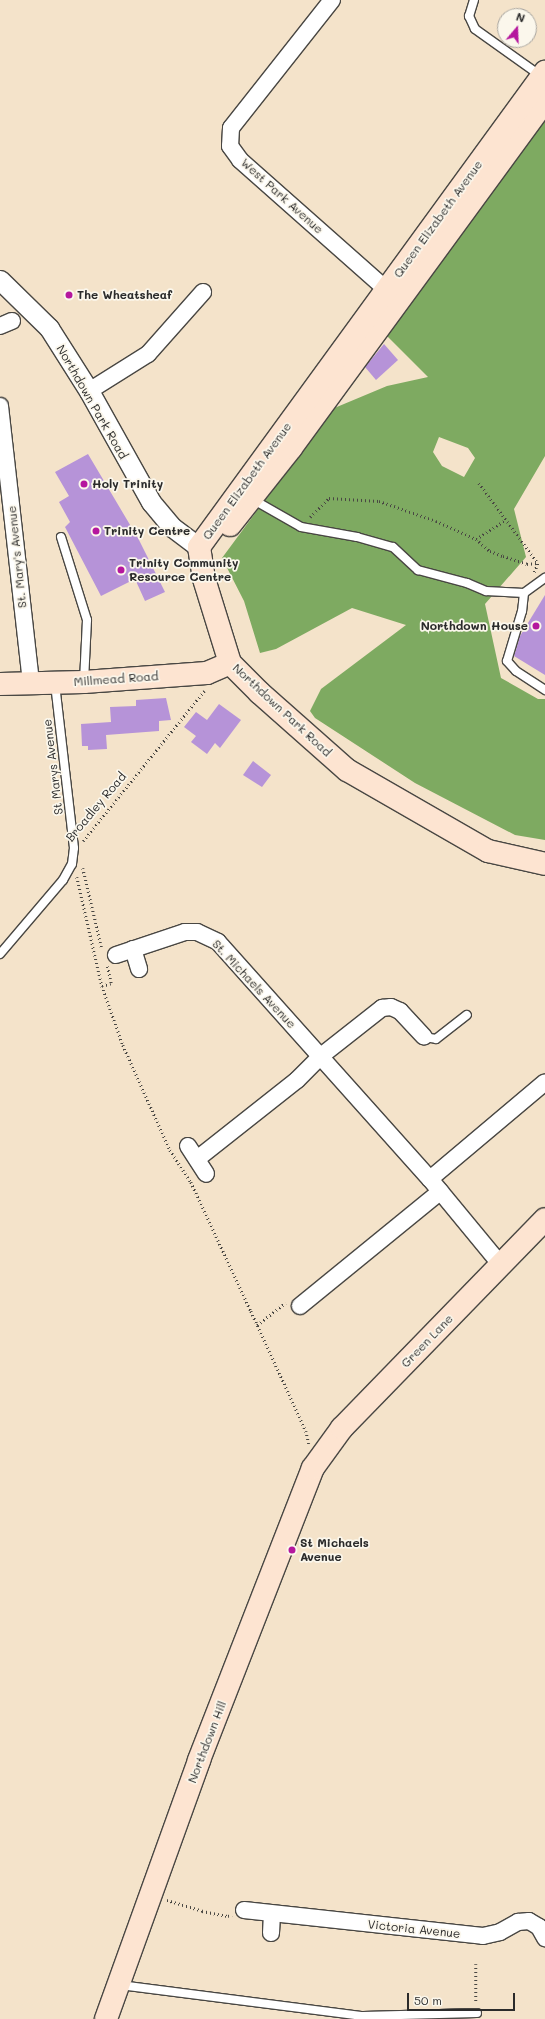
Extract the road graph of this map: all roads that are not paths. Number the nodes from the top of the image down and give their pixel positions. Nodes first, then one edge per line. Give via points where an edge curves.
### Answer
1 (332, 0) edge
2 (474, 0) edge
3 (544, 74) edge
4 (545, 101) edge
5 (0, 280) edge
6 (203, 292) dead end
7 (393, 295) junction
8 (89, 392) junction
9 (0, 406) edge
10 (284, 443) junction
11 (252, 499) junction
12 (62, 537) dead end
13 (198, 547) junction
14 (545, 578) edge
15 (524, 593) junction
16 (230, 663) junction
17 (84, 682) junction
18 (31, 683) junction
19 (55, 683) junction
20 (0, 684) edge
21 (545, 690) edge
22 (74, 848) joint
23 (545, 864) edge
24 (133, 949) junction
25 (0, 954) edge
26 (110, 957) road end
27 (139, 969) dead end
28 (468, 1014) dead end
29 (424, 1037) joint
30 (321, 1056) junction
31 (545, 1082) edge
32 (188, 1146) dead end
33 (197, 1159) junction
34 (206, 1174) dead end
35 (430, 1179) junction
36 (440, 1192) junction
37 (545, 1219) edge
38 (501, 1265) junction
39 (300, 1306) road end
40 (313, 1468) joint
41 (244, 1910) road end
42 (272, 1914) junction
43 (271, 1933) dead end
44 (545, 1938) edge
45 (117, 1985) junction
46 (477, 2013) road end
47 (106, 2019) edge

1 - 7 street, West Park Avenue via 231,128 230,146 240,160
2 - 3 lane via 469,16 475,29
3 - 7 main road, Queen Elizabeth Avenue
4 - 7 main road, Queen Elizabeth Avenue
5 - 8 street, Northdown Park Road via 49,328
6 - 8 street via 148,354
7 - 10 main road, Queen Elizabeth Avenue
8 - 13 street, Northdown Park Road via 152,502 172,527
9 - 18 street, St. Mary's Avenue
10 - 11 main road, Queen Elizabeth Avenue
10 - 13 main road, Queen Elizabeth Avenue
11 - 13 main road, Queen Elizabeth Avenue via 221,535
11 - 15 lane via 301,527 393,546 418,570 467,583 486,591
12 - 17 lane via 87,620
13 - 16 main road, Northdown Park Road via 204,580
14 - 15 lane
15 - 21 lane via 522,611 507,661
16 - 17 main road, Millmead Road via 208,673
16 - 23 main road, Northdown Park Road via 346,770 488,851
17 - 19 main road, Millmead Road
18 - 19 main road, Millmead Road
18 - 20 main road, Millmead Road
19 - 22 lane, St Marys Avenue
22 - 25 lane, Broadley Road via 72,864 63,880
24 - 26 street, St. Michaels Avenue
24 - 27 street
24 - 30 street, St. Michaels Avenue via 185,932 209,935
28 - 29 lane via 436,1039
29 - 30 street via 400,1011 391,1007 382,1008
30 - 33 street via 297,1080
30 - 35 street, St. Michaels Avenue
31 - 35 street
32 - 33 street
33 - 34 street
35 - 36 street, St. Michaels Avenue
36 - 38 street, St. Michaels Avenue
36 - 39 street
37 - 38 main road, Green Lane
38 - 40 main road, Green Lane via 342,1428
40 - 45 main road, Northdown Hill
41 - 42 street, Victoria Avenue
42 - 43 street
42 - 44 street, Victoria Avenue via 483,1936 500,1932 518,1922 529,1921 539,1927
45 - 46 lane via 363,2016
45 - 47 main road, Northdown Hill

